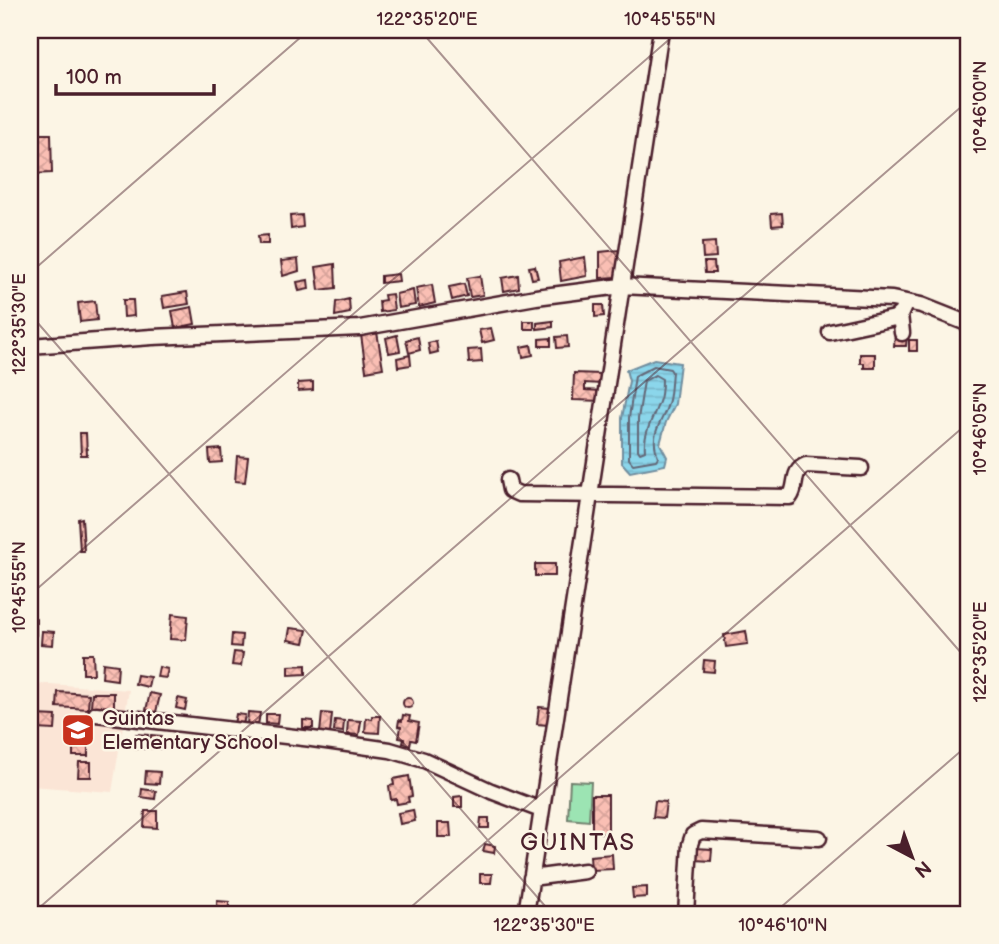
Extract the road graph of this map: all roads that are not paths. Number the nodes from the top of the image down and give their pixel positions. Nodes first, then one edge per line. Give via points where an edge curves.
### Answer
1 (661, 30) edge
2 (621, 286) junction
3 (903, 308) junction
4 (969, 324) edge
5 (830, 332) dead end
6 (902, 333) dead end
7 (30, 346) edge
8 (861, 468) dead end
9 (508, 480) dead end
10 (589, 494) junction
11 (96, 715) dead end
12 (541, 810) junction
13 (818, 838) dead end
14 (585, 871) dead end
15 (531, 878) junction
16 (526, 914) edge
17 (686, 914) edge

1 - 2 street
2 - 3 street via 892,299
2 - 7 street via 360,328
2 - 10 street
3 - 4 street via 921,305
3 - 5 street via 890,320
3 - 6 street
8 - 10 street via 806,465 795,474 790,497
9 - 10 street via 516,494
10 - 12 street
11 - 12 street via 390,750
12 - 15 street
13 - 17 street via 701,831 693,835
14 - 15 street
15 - 16 street

